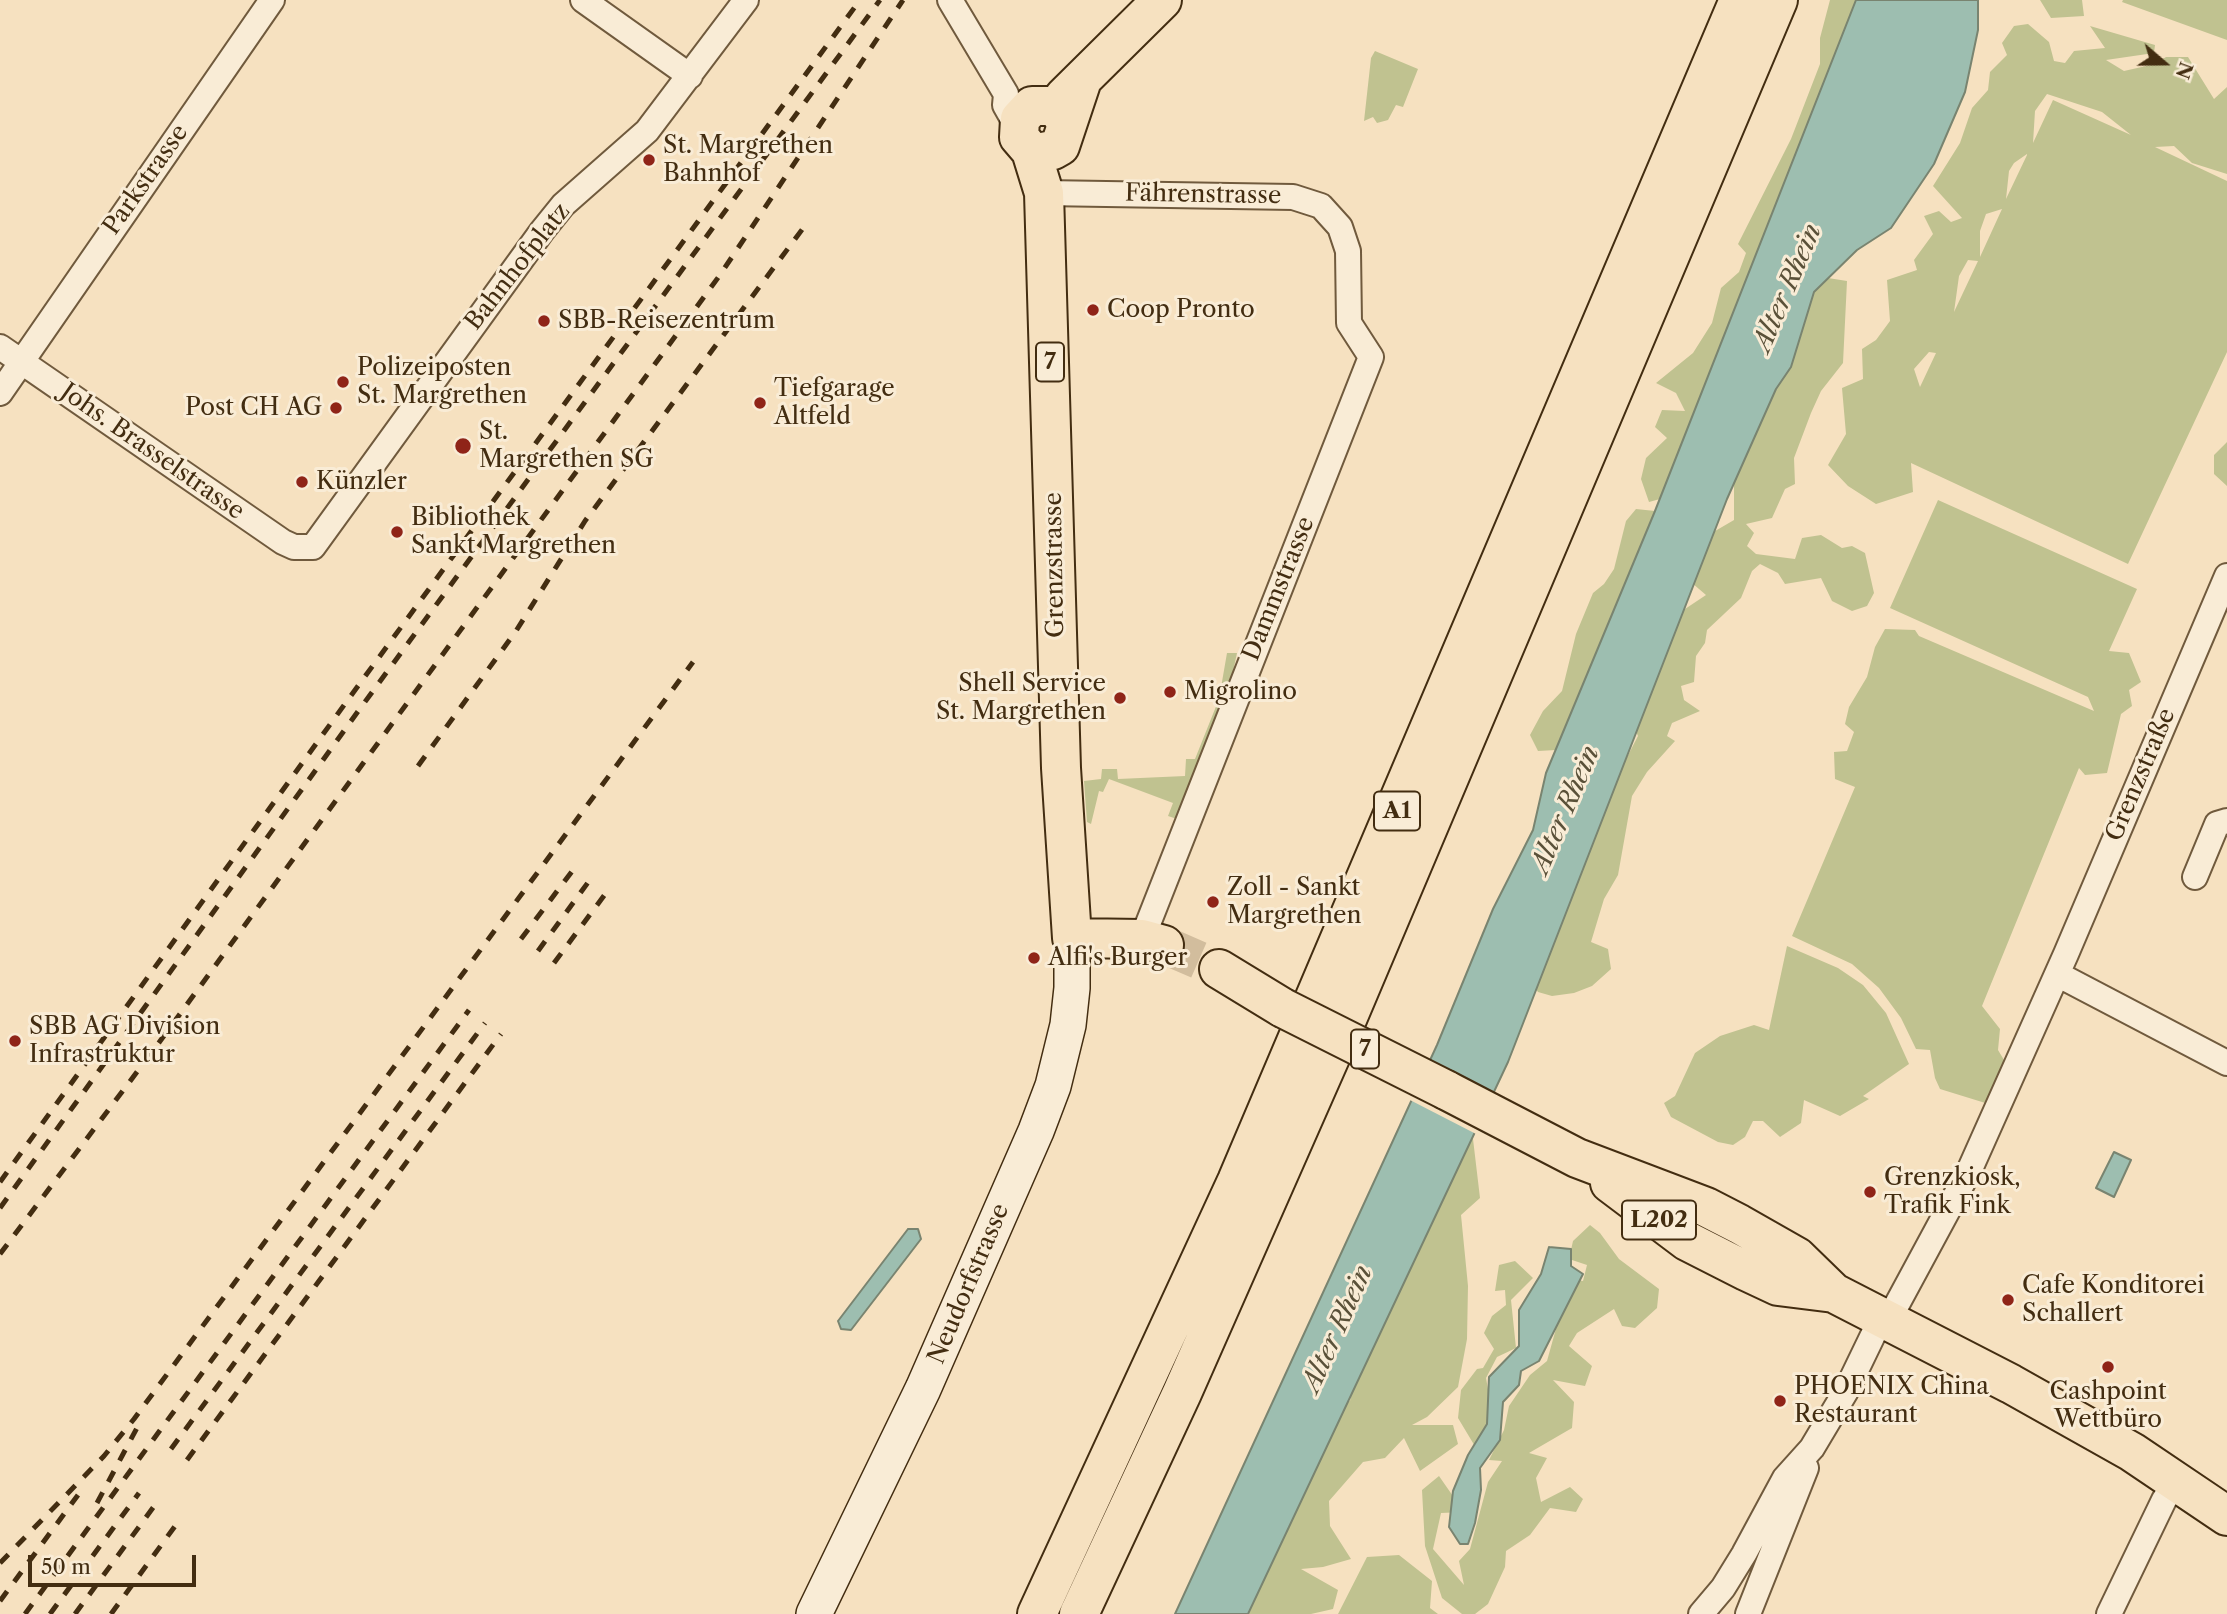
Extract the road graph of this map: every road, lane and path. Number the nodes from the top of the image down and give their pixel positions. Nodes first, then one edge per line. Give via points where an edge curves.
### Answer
1 (272, 0) edge
2 (583, 0) edge
3 (746, 0) edge
4 (950, 0) edge
5 (1162, 0) edge
6 (1739, 0) edge
7 (1778, 0) edge
8 (690, 76) junction
9 (1038, 122) junction
10 (1044, 193) junction
11 (0, 347) edge
12 (1371, 357) joint
13 (22, 362) junction
14 (0, 393) edge
15 (307, 548) joint
16 (2227, 576) edge
17 (2227, 821) edge
18 (2194, 877) dead end
19 (1072, 938) junction
20 (1153, 942) joint
21 (1219, 969) tunnel mouth
22 (2057, 974) junction
23 (2227, 1063) edge
24 (1446, 1090) joint
25 (1859, 1306) junction
26 (1812, 1448) junction
27 (2177, 1480) junction
28 (2227, 1516) edge
29 (814, 1614) edge
30 (1037, 1614) edge
31 (1079, 1614) edge
32 (1701, 1614) edge
33 (1748, 1614) edge
34 (2109, 1614) edge

1 - 13 street, Parkstrasse
2 - 8 street
3 - 8 street, Bahnhofplatz
4 - 9 street, Grenzstrasse
5 - 9 main road
6 - 30 main road, A1 via 1237,1181
7 - 31 main road, A1 via 1342,1031
8 - 15 street, Bahnhofplatz via 648,131 563,205 319,541
9 - 10 main road, Grenzstrasse / 7
10 - 12 street, Fährenstrasse via 1293,197 1321,206 1340,227 1348,251 1349,323
10 - 19 main road, Grenzstrasse / 7 via 1061,768
11 - 13 street, Johs. Brasselstrasse
12 - 20 street, Dammstrasse
13 - 14 street, Parkstrasse
13 - 15 street, Johs. Brasselstrasse via 283,542
16 - 22 street, Grenzstraße
17 - 18 street via 2217,824
19 - 20 main road
19 - 29 main road, Neudorfstrasse via 1068,1025 1041,1119 923,1389
21 - 24 main road, 7, bridge via 1283,1008
22 - 23 street
22 - 25 street, Grenzstraße via 1970,1169
24 - 25 main road, L202 via 1574,1156 1687,1241 1778,1286
25 - 26 street, Grenzstraße via 1874,1333
25 - 27 main road, L202 via 2011,1384
26 - 32 street via 1785,1478 1737,1565
26 - 33 street
27 - 28 main road, L202
27 - 34 street

